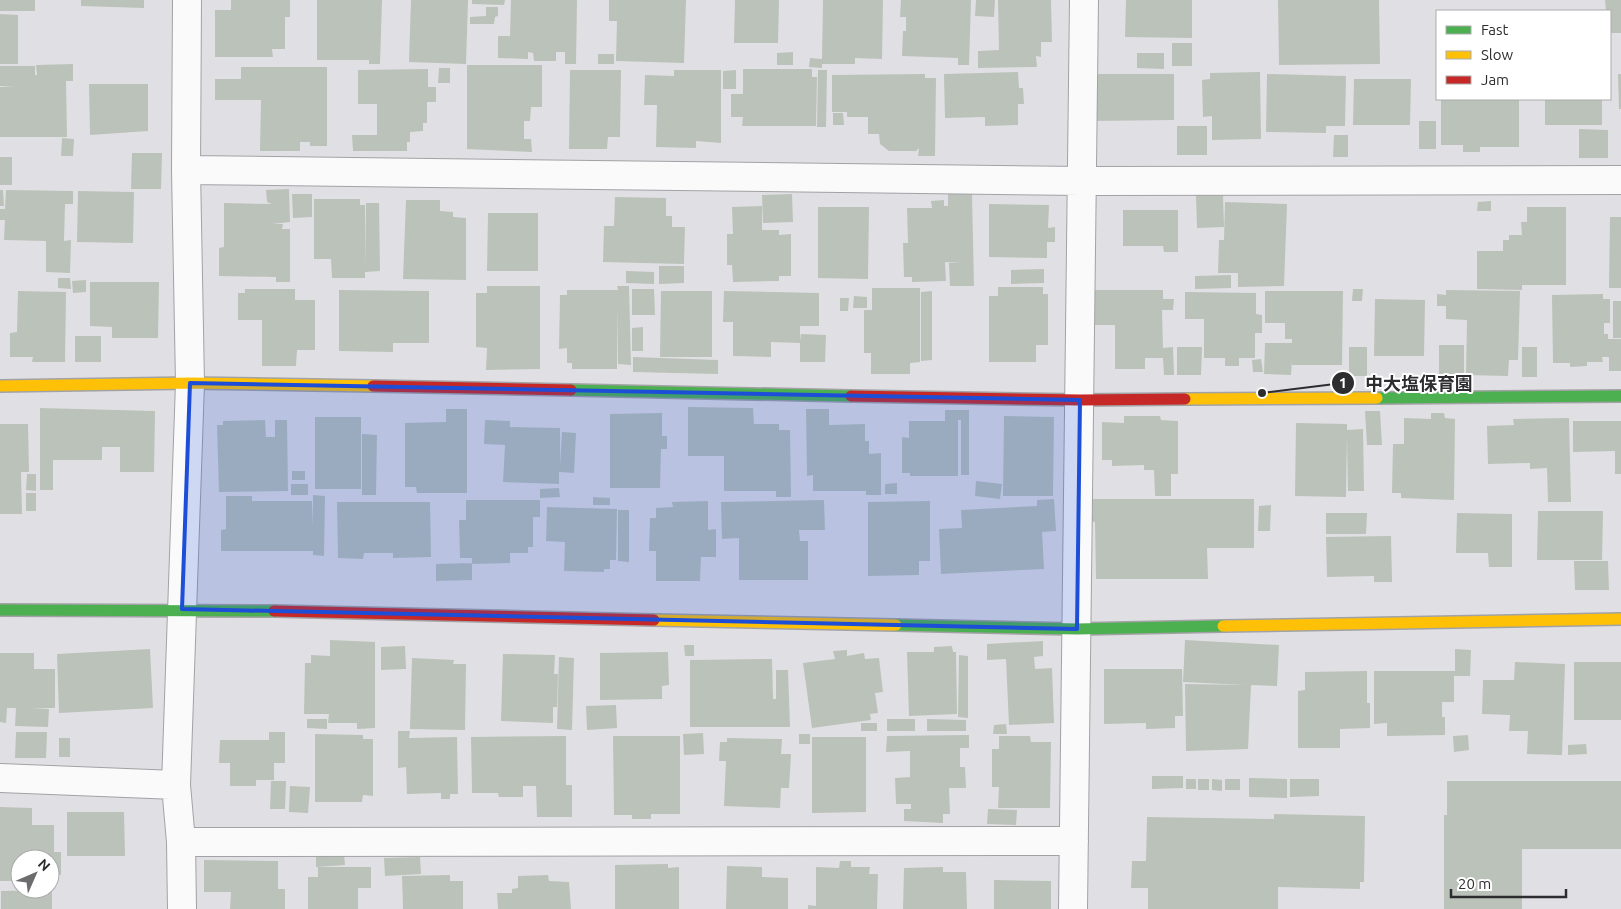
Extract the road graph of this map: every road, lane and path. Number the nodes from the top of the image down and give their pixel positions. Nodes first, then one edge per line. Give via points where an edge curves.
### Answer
1 (187, 0) edge
2 (1084, 0) edge
3 (186, 170) junction
4 (1621, 180) edge
5 (1082, 181) junction
6 (190, 383) junction
7 (0, 386) edge
8 (1621, 396) edge
9 (1080, 400) junction
10 (182, 609) junction
11 (0, 610) edge
12 (1621, 619) edge
13 (1076, 629) junction
14 (0, 778) edge
15 (176, 785) junction
16 (181, 842) junction
17 (1074, 842) junction
18 (182, 909) edge
19 (1073, 909) edge

1 - 3 street
2 - 5 street
3 - 5 street
3 - 6 street
4 - 5 street
5 - 9 street
6 - 7 street
6 - 9 street
6 - 10 street
8 - 9 street
9 - 13 street
10 - 11 street
10 - 13 street
10 - 15 street
12 - 13 street
13 - 17 street
14 - 15 street
15 - 16 street
16 - 17 street
16 - 18 street
17 - 19 street

